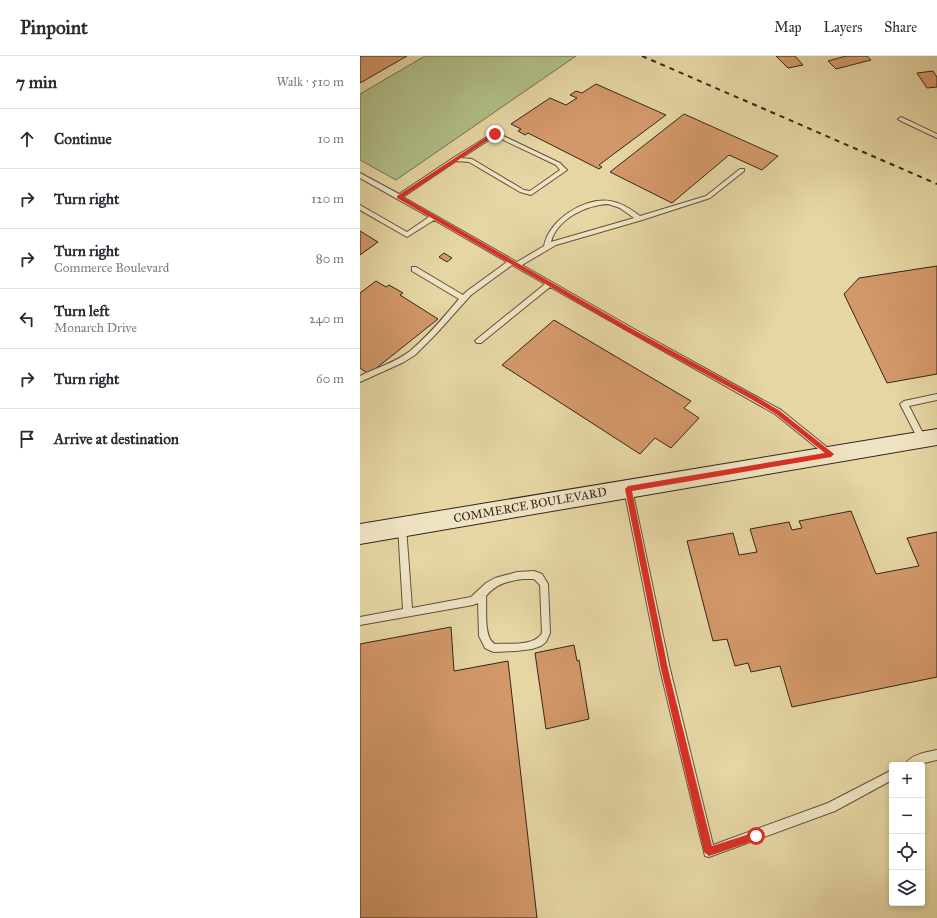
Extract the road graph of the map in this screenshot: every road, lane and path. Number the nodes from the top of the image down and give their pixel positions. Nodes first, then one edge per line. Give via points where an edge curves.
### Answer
1 (901, 119) dead end
2 (937, 136) edge
3 (455, 159) junction
4 (742, 170) dead end
5 (361, 176) edge
6 (399, 197) junction
7 (360, 207) edge
8 (434, 217) junction
9 (640, 218) junction
10 (547, 247) junction
11 (515, 264) junction
12 (414, 269) dead end
13 (550, 284) junction
14 (464, 299) junction
15 (479, 341) dead end
16 (360, 379) edge
17 (937, 398) edge
18 (929, 438) edge
19 (831, 454) junction
20 (628, 489) junction
21 (402, 527) junction
22 (360, 534) edge
23 (482, 596) junction
24 (408, 612) junction
25 (360, 621) edge
26 (937, 755) edge
27 (916, 762) edge
28 (889, 776) edge

1 - 2 lane
3 - 3 lane via 470,160 531,193 564,170 558,164 495,134
3 - 6 lane
4 - 9 lane via 708,197
5 - 6 lane
6 - 8 lane
7 - 8 lane via 407,235
8 - 11 lane
9 - 10 lane
9 - 10 lane via 616,204 599,202 570,215 553,229
10 - 11 lane
11 - 13 lane
11 - 14 lane via 469,293
12 - 14 lane
13 - 15 lane
13 - 19 lane via 778,412
14 - 16 lane via 412,354
17 - 18 lane via 904,404
18 - 19 street, COMMERCE BOULEVARD
19 - 20 street, COMMERCE BOULEVARD
20 - 21 street, COMMERCE BOULEVARD
20 - 28 lane via 665,669 709,852 831,808
21 - 22 street, COMMERCE BOULEVARD
21 - 24 lane
23 - 23 lane via 489,586 499,580 529,575 539,577 544,584 545,638 541,643 534,645 494,648 488,645 483,636
23 - 24 lane via 472,601
24 - 25 lane
26 - 27 lane

